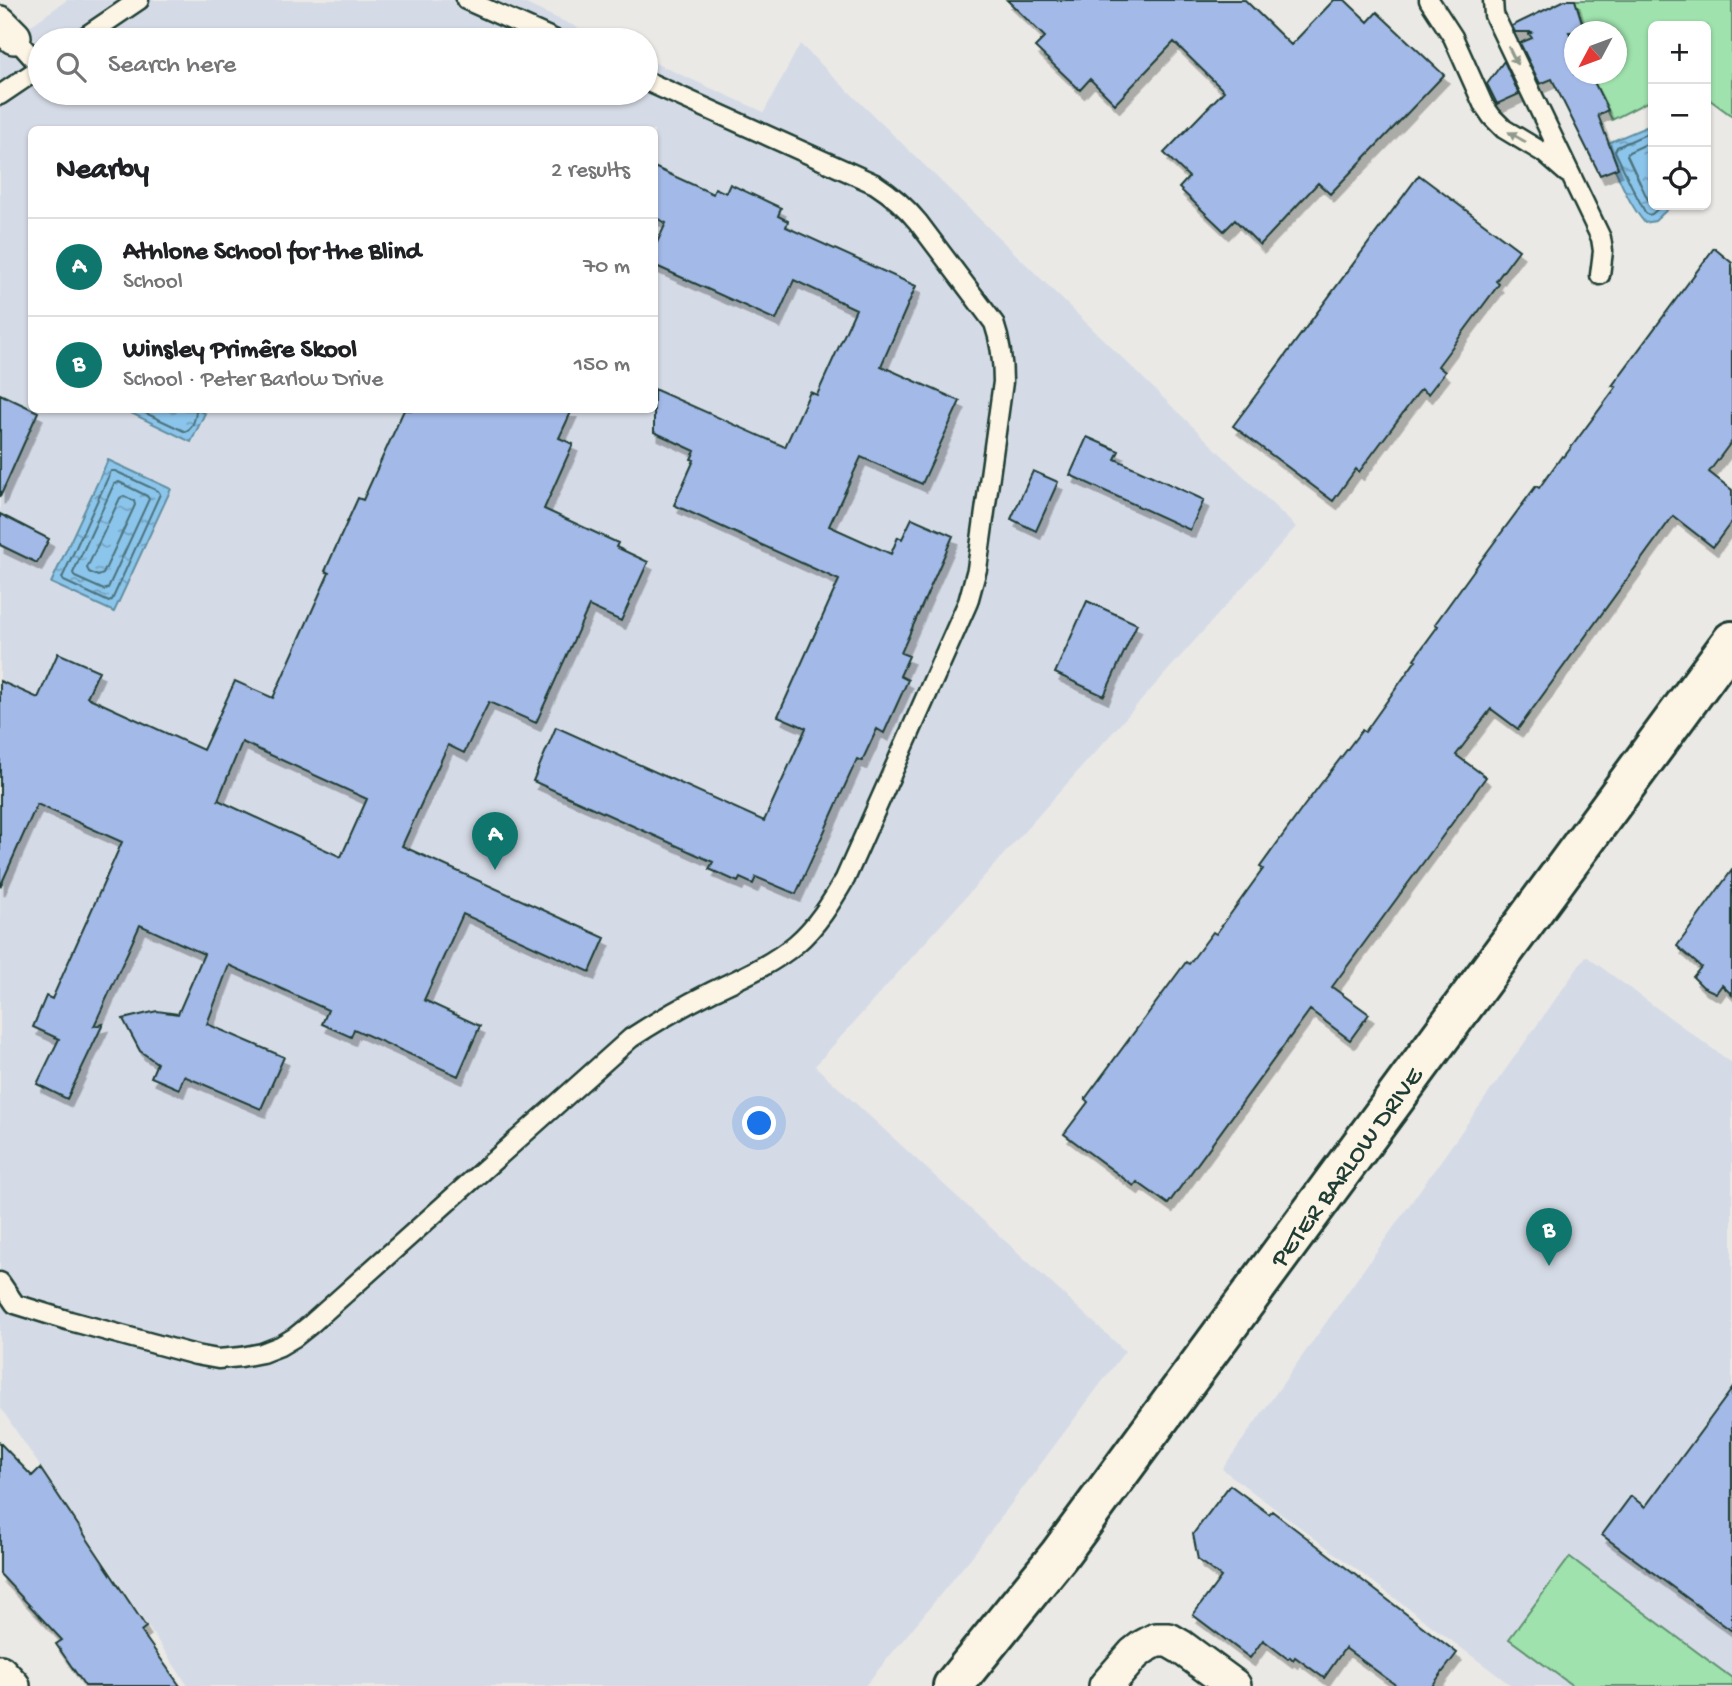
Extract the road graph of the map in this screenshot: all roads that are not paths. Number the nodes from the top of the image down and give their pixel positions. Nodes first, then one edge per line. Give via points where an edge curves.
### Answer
1 (139, 0) edge
2 (466, 0) edge
3 (1429, 0) edge
4 (1493, 0) edge
5 (98, 28) edge
6 (529, 28) edge
7 (7, 30) edge
8 (28, 54) edge
9 (28, 75) edge
10 (658, 86) edge
11 (0, 95) edge
12 (1572, 177) junction
13 (1600, 275) dead end
14 (1732, 641) edge
15 (2, 1290) edge
16 (0, 1672) edge
17 (13, 1686) edge
18 (953, 1686) edge
19 (1105, 1686) edge
20 (1234, 1686) edge

1 - 5 lane
2 - 6 lane
12 -> 3 lane via 1492,117
4 -> 12 lane via 1497,23
7 - 8 lane
9 - 11 lane
10 - 15 lane via 891,194 918,222 994,323 1000,340 1003,382 977,569 968,602 845,879 828,908 797,943 631,1038 310,1325 279,1346 241,1357 196,1355 15,1304
12 - 13 lane via 1601,238
14 - 18 street, PETER BARLOW DRIVE via 1059,1555
16 - 17 street
19 - 20 street via 1134,1654 1156,1640 1169,1640 1181,1647

